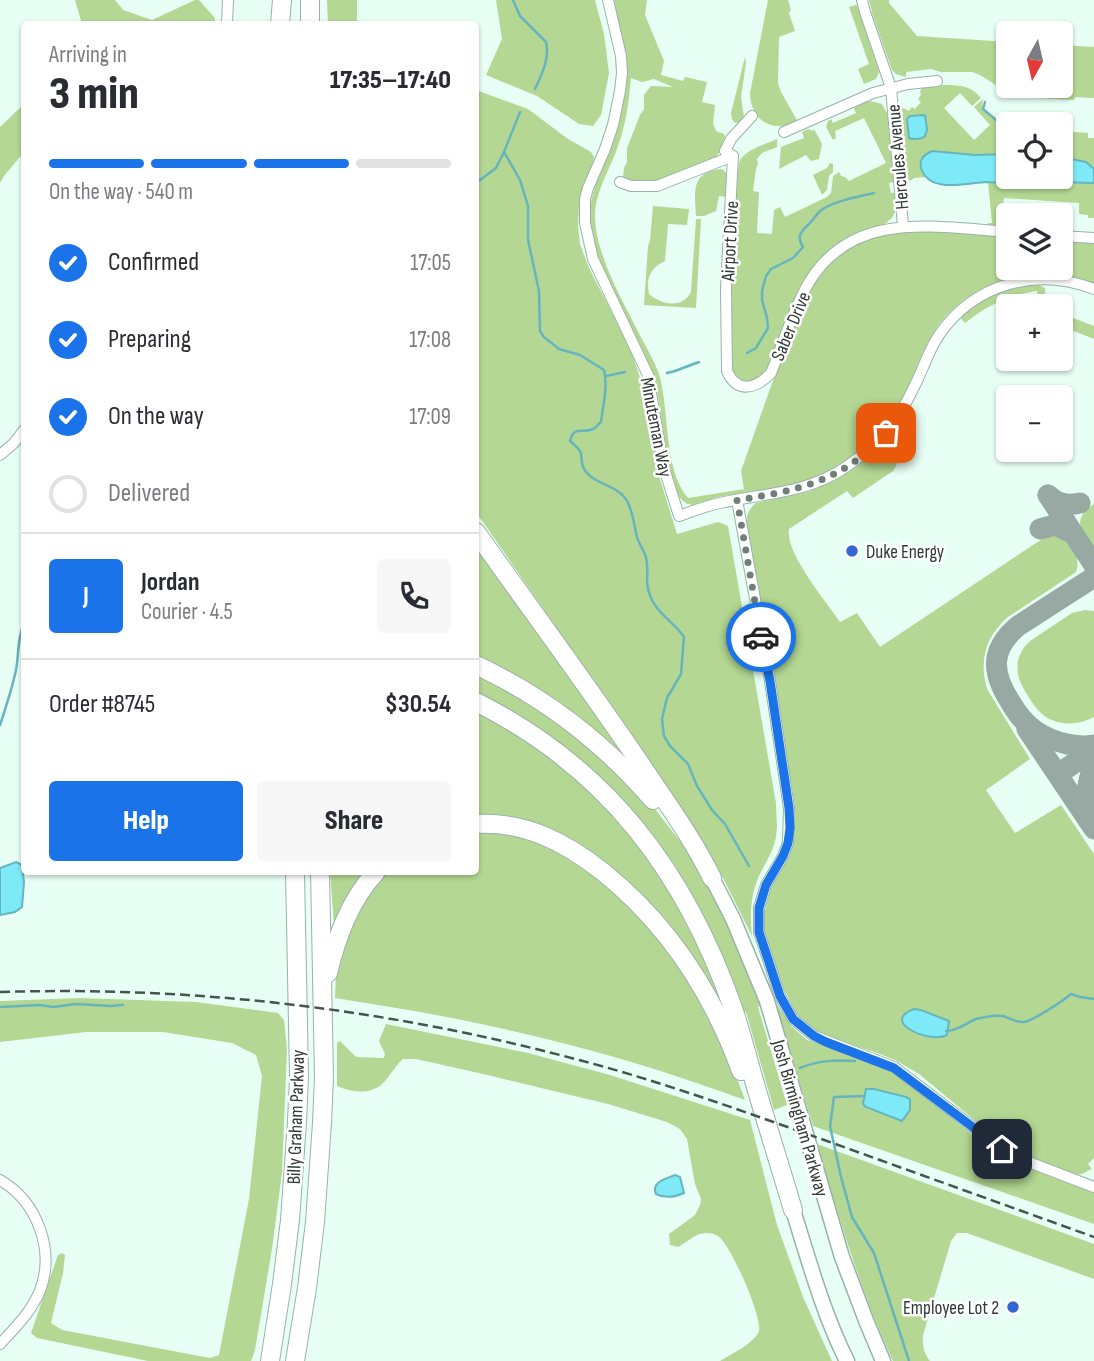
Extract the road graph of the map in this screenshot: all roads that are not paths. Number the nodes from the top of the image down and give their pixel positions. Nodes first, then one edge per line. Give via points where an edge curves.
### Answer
1 (228, 0) edge
2 (284, 0) edge
3 (310, 0) edge
4 (608, 0) edge
5 (862, 0) edge
6 (227, 21) edge
7 (280, 21) edge
8 (286, 21) edge
9 (310, 21) edge
10 (937, 81) dead end
11 (891, 88) junction
12 (752, 116) dead end
13 (784, 132) dead end
14 (733, 156) junction
15 (620, 182) dead end
16 (903, 226) junction
17 (996, 231) edge
18 (1073, 237) edge
19 (1094, 238) edge
20 (1094, 289) edge
21 (730, 379) joint
22 (21, 434) edge
23 (0, 455) edge
24 (737, 500) junction
25 (479, 535) edge
26 (479, 667) edge
27 (479, 704) edge
28 (479, 824) edge
29 (295, 875) edge
30 (320, 875) edge
31 (374, 875) edge
32 (712, 878) junction
33 (323, 997) junction
34 (0, 1180) edge
35 (1094, 1187) edge
36 (793, 1210) junction
37 (0, 1344) edge
38 (270, 1361) edge
39 (295, 1361) edge
40 (847, 1361) edge
41 (883, 1361) edge

1 - 6 street
2 - 7 highway
2 - 8 highway
3 - 9 highway
4 - 24 street, Minuteman Way via 622,73 613,125 585,199 593,259 648,375 663,465 681,520
5 - 11 street, Hercules Avenue
10 - 11 street
11 - 13 street
11 - 16 street, Hercules Avenue
12 - 14 street, Airport Drive via 728,144 725,151
14 - 15 street via 657,186
14 - 21 street, Airport Drive via 726,288
16 - 17 street, Saber Drive
16 - 21 street, Saber Drive via 858,238 837,251 801,297 771,373 753,386
18 - 19 street
20 - 24 street, Minuteman Way via 1052,278 1004,285 977,298 938,336 902,410 867,451 820,481
22 - 23 street
24 - 35 street via 789,808 788,843 759,908 759,932 780,996 793,1019 814,1036 894,1068 1002,1149
25 - 32 highway via 687,832
26 - 32 highway via 538,699 617,761 669,818
27 - 36 highway via 540,738 579,770 628,818 664,866 702,933 734,1013
28 - 36 highway via 527,829 571,849 621,886 662,930 711,1002
29 - 38 highway, Billy Graham Parkway via 298,1122
30 - 33 highway, Billy Graham Parkway
31 - 33 highway via 354,901 339,933
32 - 41 main road, Josh Birmingham Parkway via 767,1001 842,1257
33 - 39 highway, Billy Graham Parkway via 321,1156
34 - 37 street via 33,1213 43,1240 45,1270 38,1294
36 - 40 main road, Josh Birmingham Parkway

